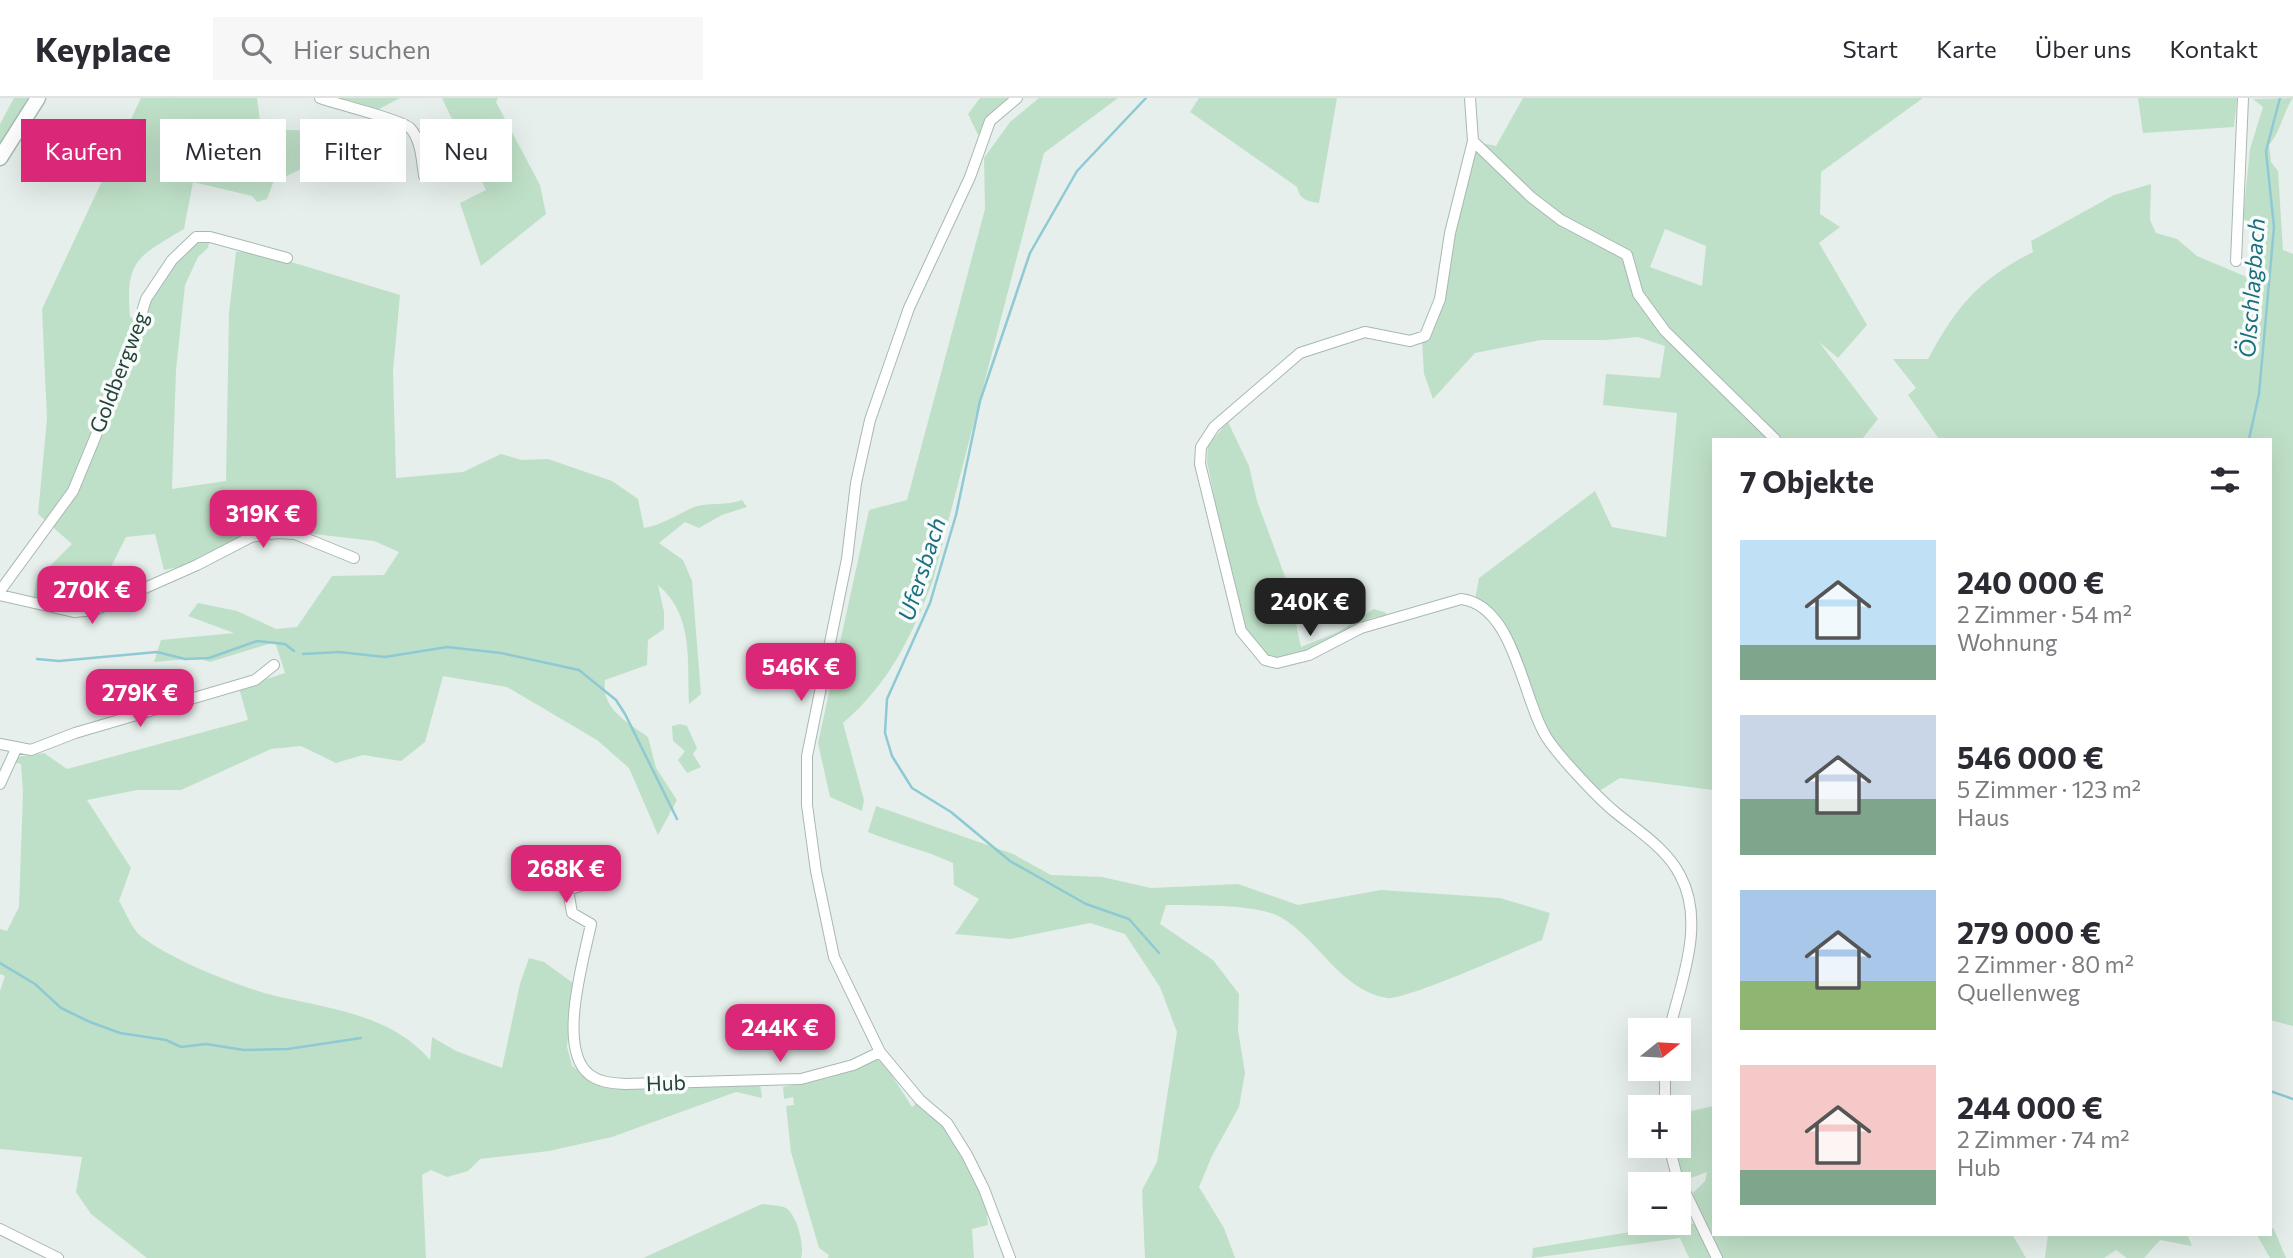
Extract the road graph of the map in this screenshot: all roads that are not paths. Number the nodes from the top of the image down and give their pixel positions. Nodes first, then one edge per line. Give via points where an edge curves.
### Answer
1 (38, 98) edge
2 (320, 98) edge
3 (1017, 98) edge
4 (1470, 98) edge
5 (2243, 98) edge
6 (1473, 141) junction
7 (420, 157) edge
8 (0, 158) edge
9 (287, 258) dead end
10 (2236, 261) dead end
11 (1774, 438) edge
12 (354, 558) dead end
13 (0, 593) edge
14 (274, 665) dead end
15 (0, 744) edge
16 (16, 749) junction
17 (0, 784) edge
18 (565, 875) dead end
19 (595, 881) dead end
20 (568, 890) junction
21 (1672, 1018) edge
22 (880, 1052) junction
23 (1672, 1158) edge
24 (0, 1229) edge
25 (58, 1258) edge
26 (1010, 1258) edge
27 (1717, 1258) edge

1 - 8 main road
2 - 7 street via 409,127
3 - 22 street via 990,121 970,177 909,309 870,420 856,483 843,584 807,755 812,845 834,957
4 - 6 street
5 - 10 street
6 - 11 street via 1561,220 1627,256 1638,294 1665,331
6 - 21 street via 1450,233 1440,299 1425,336 1410,341 1365,332 1300,353 1214,426 1202,447 1200,464 1241,631 1265,660 1277,663 1309,655 1361,628 1461,599 1474,600 1502,626 1545,736 1613,811 1652,840 1681,876 1694,928
9 - 13 street, Goldbergweg via 196,237 172,260 146,299 127,360 73,491
12 - 13 street via 295,534 277,533 251,537 95,610 74,612
14 - 16 street via 255,680 31,750
15 - 16 street
16 - 17 street
18 - 20 street
19 - 20 street
20 - 22 street, Hub via 572,913 591,924 578,981 573,1046 588,1074 605,1083 801,1079 853,1065
22 - 26 street via 920,1100 947,1123 984,1189
23 - 27 street
24 - 25 street

